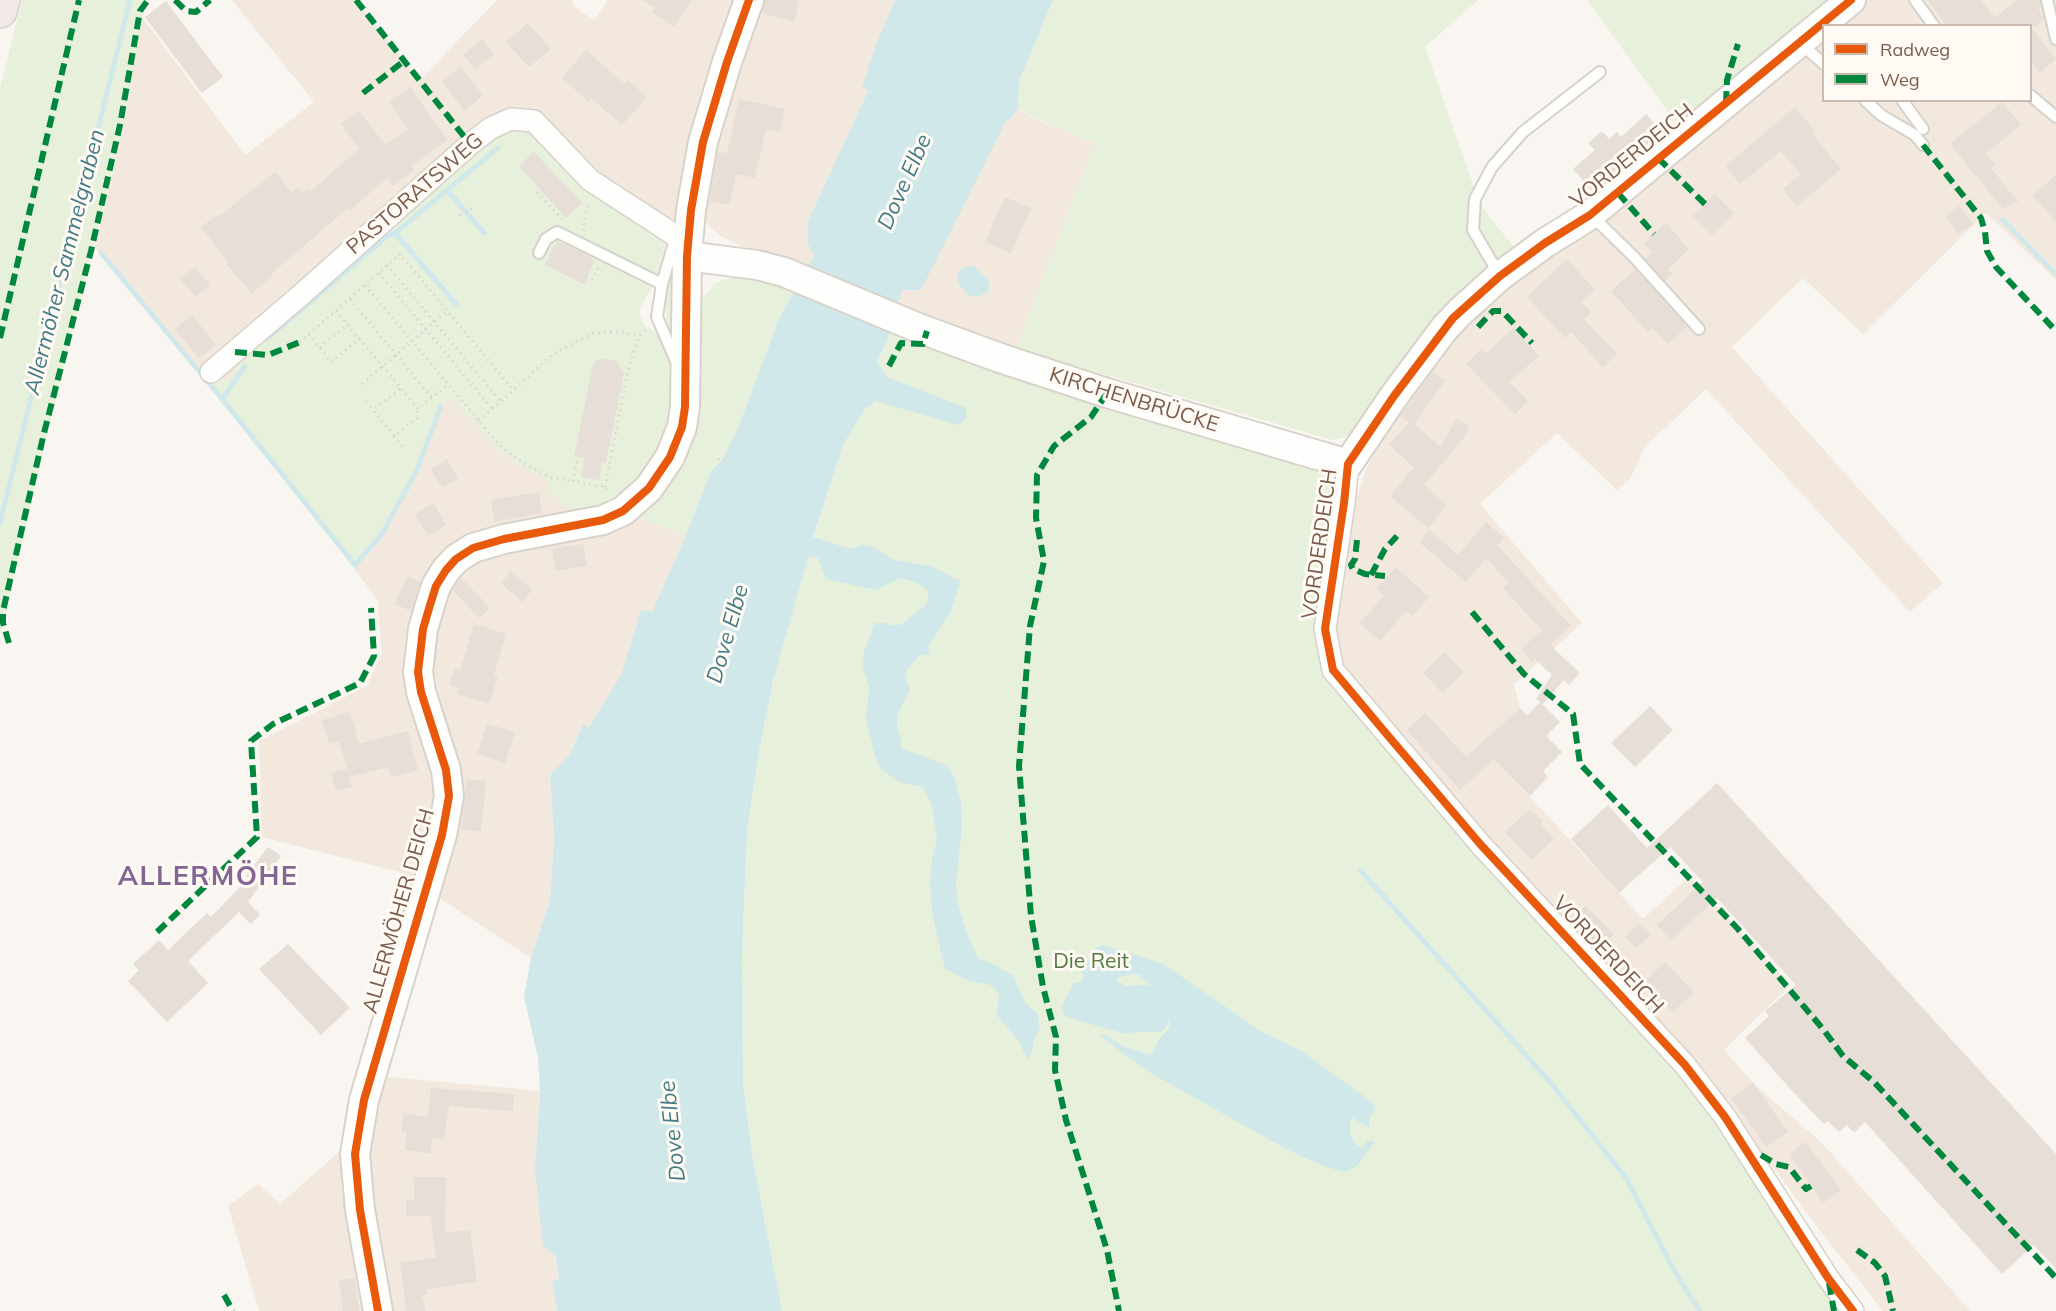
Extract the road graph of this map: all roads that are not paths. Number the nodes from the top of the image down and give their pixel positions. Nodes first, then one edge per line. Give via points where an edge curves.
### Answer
1 (3, 0) edge
2 (749, 0) edge
3 (1851, 0) edge
4 (1916, 0) edge
5 (2047, 0) edge
6 (0, 11) edge
7 (1822, 24) edge
8 (1823, 24) edge
9 (1933, 24) edge
10 (2056, 39) edge
11 (1800, 43) junction
12 (1822, 62) edge
13 (1600, 72) dead end
14 (2032, 96) edge
15 (1867, 102) edge
16 (1903, 102) edge
17 (2056, 117) edge
18 (1923, 129) dead end
19 (1923, 145) dead end
20 (1590, 215) junction
21 (684, 243) junction
22 (539, 253) dead end
23 (1500, 276) junction
24 (662, 284) junction
25 (1699, 329) dead end
26 (212, 372) dead end
27 (686, 383) junction
28 (1348, 464) junction
29 (378, 1311) edge
30 (1853, 1311) edge

1 - 6 highway
2 - 21 street, ALLERMÖHER DEICH via 703,142
3 - 8 street, VORDERDEICH
4 - 9 lane
5 - 10 lane
7 - 11 street, VORDERDEICH
11 - 12 lane
11 - 20 street, VORDERDEICH
13 - 23 lane via 1523,132 1492,168 1475,200 1473,230
14 - 17 lane
15 - 19 lane via 1915,135
16 - 18 lane
20 - 23 street, VORDERDEICH
20 - 25 lane
21 - 24 lane
21 - 26 street, PASTORATSWEG via 590,180 534,121 511,119 470,144
21 - 27 street, ALLERMÖHER DEICH
21 - 28 street, KIRCHENBRÜCKE via 784,272 1000,358
22 - 24 lane via 546,239 557,232
23 - 28 street, VORDERDEICH via 1444,329
24 - 27 lane via 657,317
27 - 29 street, ALLERMÖHER DEICH via 682,427 670,457 650,488 623,511 603,520 473,548 446,570 436,586 423,629 418,672 446,770 448,796 442,835 363,1100 355,1154 360,1210
28 - 30 street, VORDERDEICH via 1325,629 1333,670 1481,845 1685,1065 1725,1117

